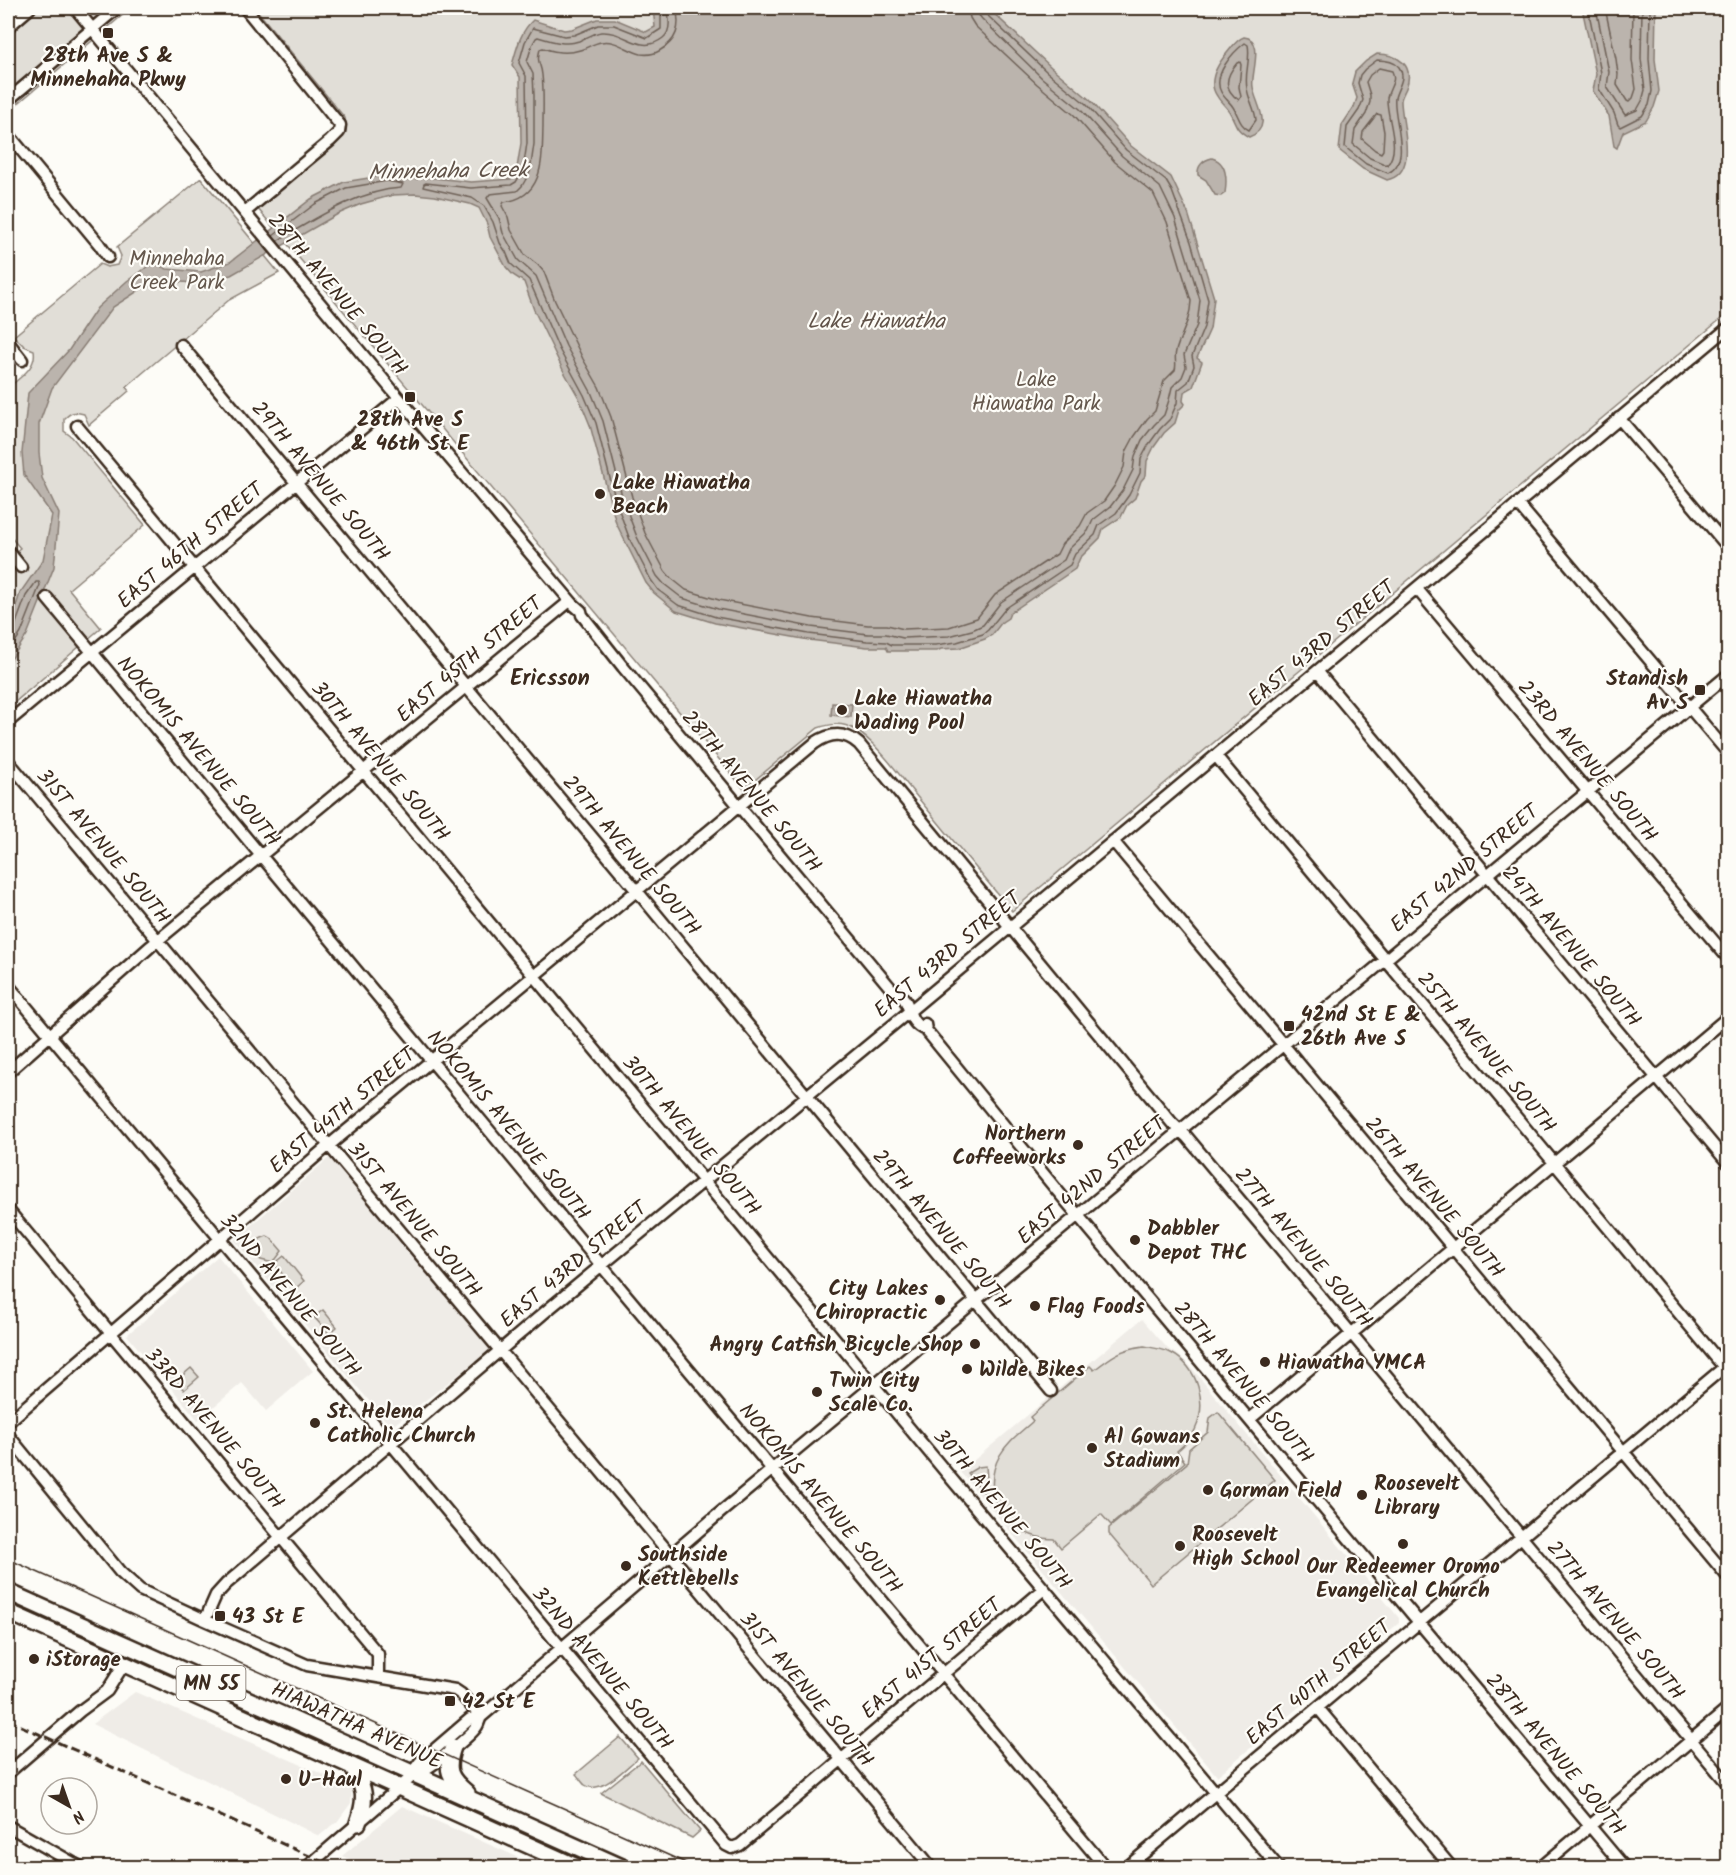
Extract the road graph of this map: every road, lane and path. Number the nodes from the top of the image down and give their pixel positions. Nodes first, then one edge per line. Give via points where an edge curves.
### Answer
1 (30, 8) edge
2 (75, 8) edge
3 (117, 8) edge
4 (245, 8) edge
5 (8, 27) edge
6 (93, 28) junction
7 (8, 100) edge
8 (8, 134) edge
9 (245, 212) junction
10 (108, 257) dead end
11 (1726, 335) edge
12 (8, 342) edge
13 (181, 345) dead end
14 (22, 360) dead end
15 (399, 398) junction
16 (1619, 418) junction
17 (77, 426) dead end
18 (296, 482) junction
19 (1518, 504) junction
20 (1728, 548) edge
21 (8, 551) edge
22 (21, 567) dead end
23 (194, 567) junction
24 (1417, 589) junction
25 (46, 598) dead end
26 (571, 602) junction
27 (92, 653) junction
28 (1317, 671) junction
29 (1728, 675) edge
30 (467, 686) junction
31 (1690, 707) junction
32 (8, 722) edge
33 (849, 737) joint
34 (1728, 753) edge
35 (1216, 756) junction
36 (8, 760) edge
37 (364, 771) junction
38 (1588, 790) junction
39 (739, 806) junction
40 (1113, 841) junction
41 (260, 856) junction
42 (1487, 875) junction
43 (637, 891) junction
44 (1009, 927) junction
45 (158, 941) junction
46 (1728, 958) edge
47 (1386, 960) junction
48 (534, 976) junction
49 (8, 985) edge
50 (909, 1011) junction
51 (1728, 1017) edge
52 (49, 1035) junction
53 (1282, 1045) junction
54 (431, 1061) junction
55 (8, 1072) edge
56 (1656, 1077) junction
57 (807, 1096) junction
58 (1180, 1131) junction
59 (329, 1145) junction
60 (1554, 1163) junction
61 (1728, 1163) edge
62 (704, 1180) junction
63 (8, 1210) edge
64 (1078, 1215) junction
65 (219, 1239) junction
66 (1452, 1248) junction
67 (601, 1265) junction
68 (977, 1301) junction
69 (111, 1333) junction
70 (1351, 1333) junction
71 (500, 1350) junction
72 (1727, 1368) edge
73 (874, 1386) junction
74 (1051, 1391) dead end
75 (1250, 1419) junction
76 (8, 1422) edge
77 (8, 1435) edge
78 (390, 1444) junction
79 (1623, 1452) junction
80 (772, 1470) junction
81 (280, 1537) junction
82 (1520, 1537) junction
83 (670, 1556) junction
84 (1728, 1577) edge
85 (1044, 1589) junction
86 (8, 1592) edge
87 (8, 1612) edge
88 (205, 1620) junction
89 (1419, 1622) junction
90 (561, 1649) junction
91 (124, 1664) junction
92 (943, 1673) junction
93 (378, 1676) junction
94 (1318, 1708) junction
95 (1728, 1709) edge
96 (481, 1717) junction
97 (1692, 1740) junction
98 (453, 1747) junction
99 (841, 1759) junction
100 (352, 1766) junction
101 (8, 1773) edge
102 (415, 1774) junction
103 (1728, 1784) edge
104 (400, 1787) junction
105 (1216, 1792) junction
106 (481, 1804) junction
107 (358, 1822) junction
108 (8, 1826) edge
109 (1590, 1826) junction
110 (732, 1848) joint
111 (82, 1868) edge
112 (306, 1868) edge
113 (579, 1868) edge
114 (624, 1868) edge
115 (932, 1868) edge
116 (1106, 1868) edge
117 (1126, 1868) edge
118 (1279, 1868) edge
119 (1452, 1868) edge
120 (1540, 1868) edge
121 (1625, 1868) edge

1 - 5 street
2 - 6 street, 28TH AVENUE SOUTH
3 - 6 street
4 - 9 street via 340,125 330,141
6 - 7 street
6 - 9 street, 28TH AVENUE SOUTH
8 - 10 street
9 - 15 street, 28TH AVENUE SOUTH
11 - 16 street, EAST 43RD STREET
12 - 14 street
13 - 18 street, 29TH AVENUE SOUTH
15 - 18 street, EAST 46TH STREET
15 - 26 street, 28TH AVENUE SOUTH
16 - 19 street, EAST 43RD STREET
16 - 20 street
17 - 23 street, 30TH AVENUE SOUTH
18 - 23 street, EAST 46TH STREET
18 - 30 street, 29TH AVENUE SOUTH
19 - 24 street, EAST 43RD STREET
19 - 31 street
21 - 22 street
23 - 27 street, EAST 46TH STREET
23 - 37 street, 30TH AVENUE SOUTH
24 - 28 street, EAST 43RD STREET
24 - 38 street, 23RD AVENUE SOUTH
25 - 27 street, NOKOMIS AVENUE SOUTH
26 - 30 street, EAST 45TH STREET
26 - 39 street, 28TH AVENUE SOUTH
27 - 32 street, EAST 46TH STREET
27 - 41 street, NOKOMIS AVENUE SOUTH
28 - 35 street, EAST 43RD STREET
28 - 42 street, 24TH AVENUE SOUTH
29 - 31 street, EAST 42ND STREET
30 - 37 street, EAST 45TH STREET
30 - 43 street, 29TH AVENUE SOUTH
31 - 34 street
31 - 38 street, EAST 42ND STREET
33 - 39 street, EAST 44TH STREET via 825,736
33 - 44 street, 27TH AVENUE SOUTH via 859,744
35 - 40 street, EAST 43RD STREET
35 - 47 street, 25TH AVENUE SOUTH
36 - 45 street, 31ST AVENUE SOUTH
37 - 41 street, EAST 45TH STREET
37 - 48 street, 30TH AVENUE SOUTH
38 - 42 street, EAST 42ND STREET
38 - 46 street, 23RD AVENUE SOUTH
39 - 43 street, EAST 44TH STREET
39 - 50 street, 28TH AVENUE SOUTH via 894,992 906,1001
40 - 44 street, EAST 43RD STREET
40 - 53 street, 26TH AVENUE SOUTH
41 - 45 street, EAST 45TH STREET
41 - 54 street, NOKOMIS AVENUE SOUTH
42 - 47 street, EAST 42ND STREET
42 - 56 street, 24TH AVENUE SOUTH
43 - 48 street, EAST 44TH STREET
43 - 57 street, 29TH AVENUE SOUTH
44 - 50 street, EAST 43RD STREET
44 - 58 street, 27TH AVENUE SOUTH
45 - 52 street, EAST 45TH STREET
45 - 59 street, 31ST AVENUE SOUTH
47 - 53 street, EAST 42ND STREET
47 - 60 street, 25TH AVENUE SOUTH
48 - 54 street, EAST 44TH STREET
48 - 62 street, 30TH AVENUE SOUTH
49 - 52 street, 32ND AVENUE SOUTH
50 - 57 street, EAST 43RD STREET
50 - 64 street, 28TH AVENUE SOUTH via 914,1022 926,1030
51 - 56 street
52 - 55 street, EAST 45TH STREET
52 - 65 street, 32ND AVENUE SOUTH
53 - 58 street, EAST 42ND STREET
53 - 66 street, 26TH AVENUE SOUTH
54 - 59 street, EAST 44TH STREET
54 - 67 street, NOKOMIS AVENUE SOUTH
56 - 60 street
56 - 61 street, 24TH AVENUE SOUTH
57 - 62 street, EAST 43RD STREET
57 - 68 street, 29TH AVENUE SOUTH
58 - 64 street, EAST 42ND STREET
58 - 70 street, 27TH AVENUE SOUTH
59 - 65 street, EAST 44TH STREET
59 - 71 street, 31ST AVENUE SOUTH
60 - 66 street
60 - 72 street, 25TH AVENUE SOUTH
62 - 67 street, EAST 43RD STREET
62 - 73 street, 30TH AVENUE SOUTH
63 - 69 street, 33RD AVENUE SOUTH
64 - 68 street, EAST 42ND STREET
64 - 75 street, 28TH AVENUE SOUTH
65 - 69 street, EAST 44TH STREET
65 - 78 street, 32ND AVENUE SOUTH
66 - 70 street
66 - 79 street, 26TH AVENUE SOUTH
67 - 71 street, EAST 43RD STREET
67 - 80 street, NOKOMIS AVENUE SOUTH
68 - 73 street, EAST 42ND STREET
68 - 74 street, 29TH AVENUE SOUTH
69 - 76 street, EAST 44TH STREET
69 - 81 street, 33RD AVENUE SOUTH
70 - 75 street
70 - 82 street, 27TH AVENUE SOUTH
71 - 78 street, EAST 43RD STREET
71 - 83 street, 31ST AVENUE SOUTH
72 - 79 street, EAST 40TH STREET
73 - 80 street, EAST 42ND STREET
73 - 85 street, 30TH AVENUE SOUTH
75 - 89 street, 28TH AVENUE SOUTH
77 - 88 street via 120,1572 140,1590
78 - 81 street, EAST 43RD STREET
78 - 90 street, 32ND AVENUE SOUTH
79 - 82 street, EAST 40TH STREET
79 - 84 street, 26TH AVENUE SOUTH
80 - 83 street, EAST 42ND STREET
80 - 92 street, NOKOMIS AVENUE SOUTH
81 - 88 street, EAST 43RD STREET via 216,1595
81 - 93 street, 33RD AVENUE SOUTH via 378,1654
82 - 89 street, EAST 40TH STREET
82 - 97 street, 27TH AVENUE SOUTH
83 - 90 street, EAST 42ND STREET
83 - 99 street, 31ST AVENUE SOUTH
85 - 92 street, EAST 41ST STREET
85 - 105 street, 30TH AVENUE SOUTH
86 - 102 highway, HIAWATHA AVENUE / MN 55
87 - 91 highway, HIAWATHA AVENUE / MN 55
88 - 93 street via 307,1665
89 - 94 street, EAST 40TH STREET
89 - 109 street, 28TH AVENUE SOUTH
90 - 96 street, EAST 42ND STREET
90 - 110 street, 32ND AVENUE SOUTH
91 - 100 highway, HIAWATHA AVENUE / MN 55
91 - 101 street via 107,1691
92 - 99 street, EAST 41ST STREET
92 - 116 street, NOKOMIS AVENUE SOUTH
93 - 96 street via 455,1690
94 - 105 street, EAST 40TH STREET
94 - 119 street
95 - 97 street
96 - 98 street, EAST 42ND STREET via 476,1727
96 - 102 street, EAST 42ND STREET via 470,1719 420,1762
97 - 103 street, 27TH AVENUE SOUTH
97 - 109 street
98 - 102 street, EAST 42ND STREET via 422,1773
98 - 106 highway via 448,1762 451,1775
99 - 110 street, EAST 41ST STREET
99 - 115 street, 31ST AVENUE SOUTH
100 - 104 highway, HIAWATHA AVENUE / MN 55
100 - 107 highway via 364,1796
102 - 104 street, EAST 42ND STREET
102 - 106 highway, HIAWATHA AVENUE / MN 55
104 - 107 street, EAST 42ND STREET
104 - 113 highway, HIAWATHA AVENUE / MN 55
105 - 117 street, EAST 40TH STREET
105 - 118 street, 30TH AVENUE SOUTH
106 - 114 highway, HIAWATHA AVENUE / MN 55
107 - 112 street, EAST 42ND STREET
108 - 111 street
109 - 120 street
109 - 121 street, 28TH AVENUE SOUTH

